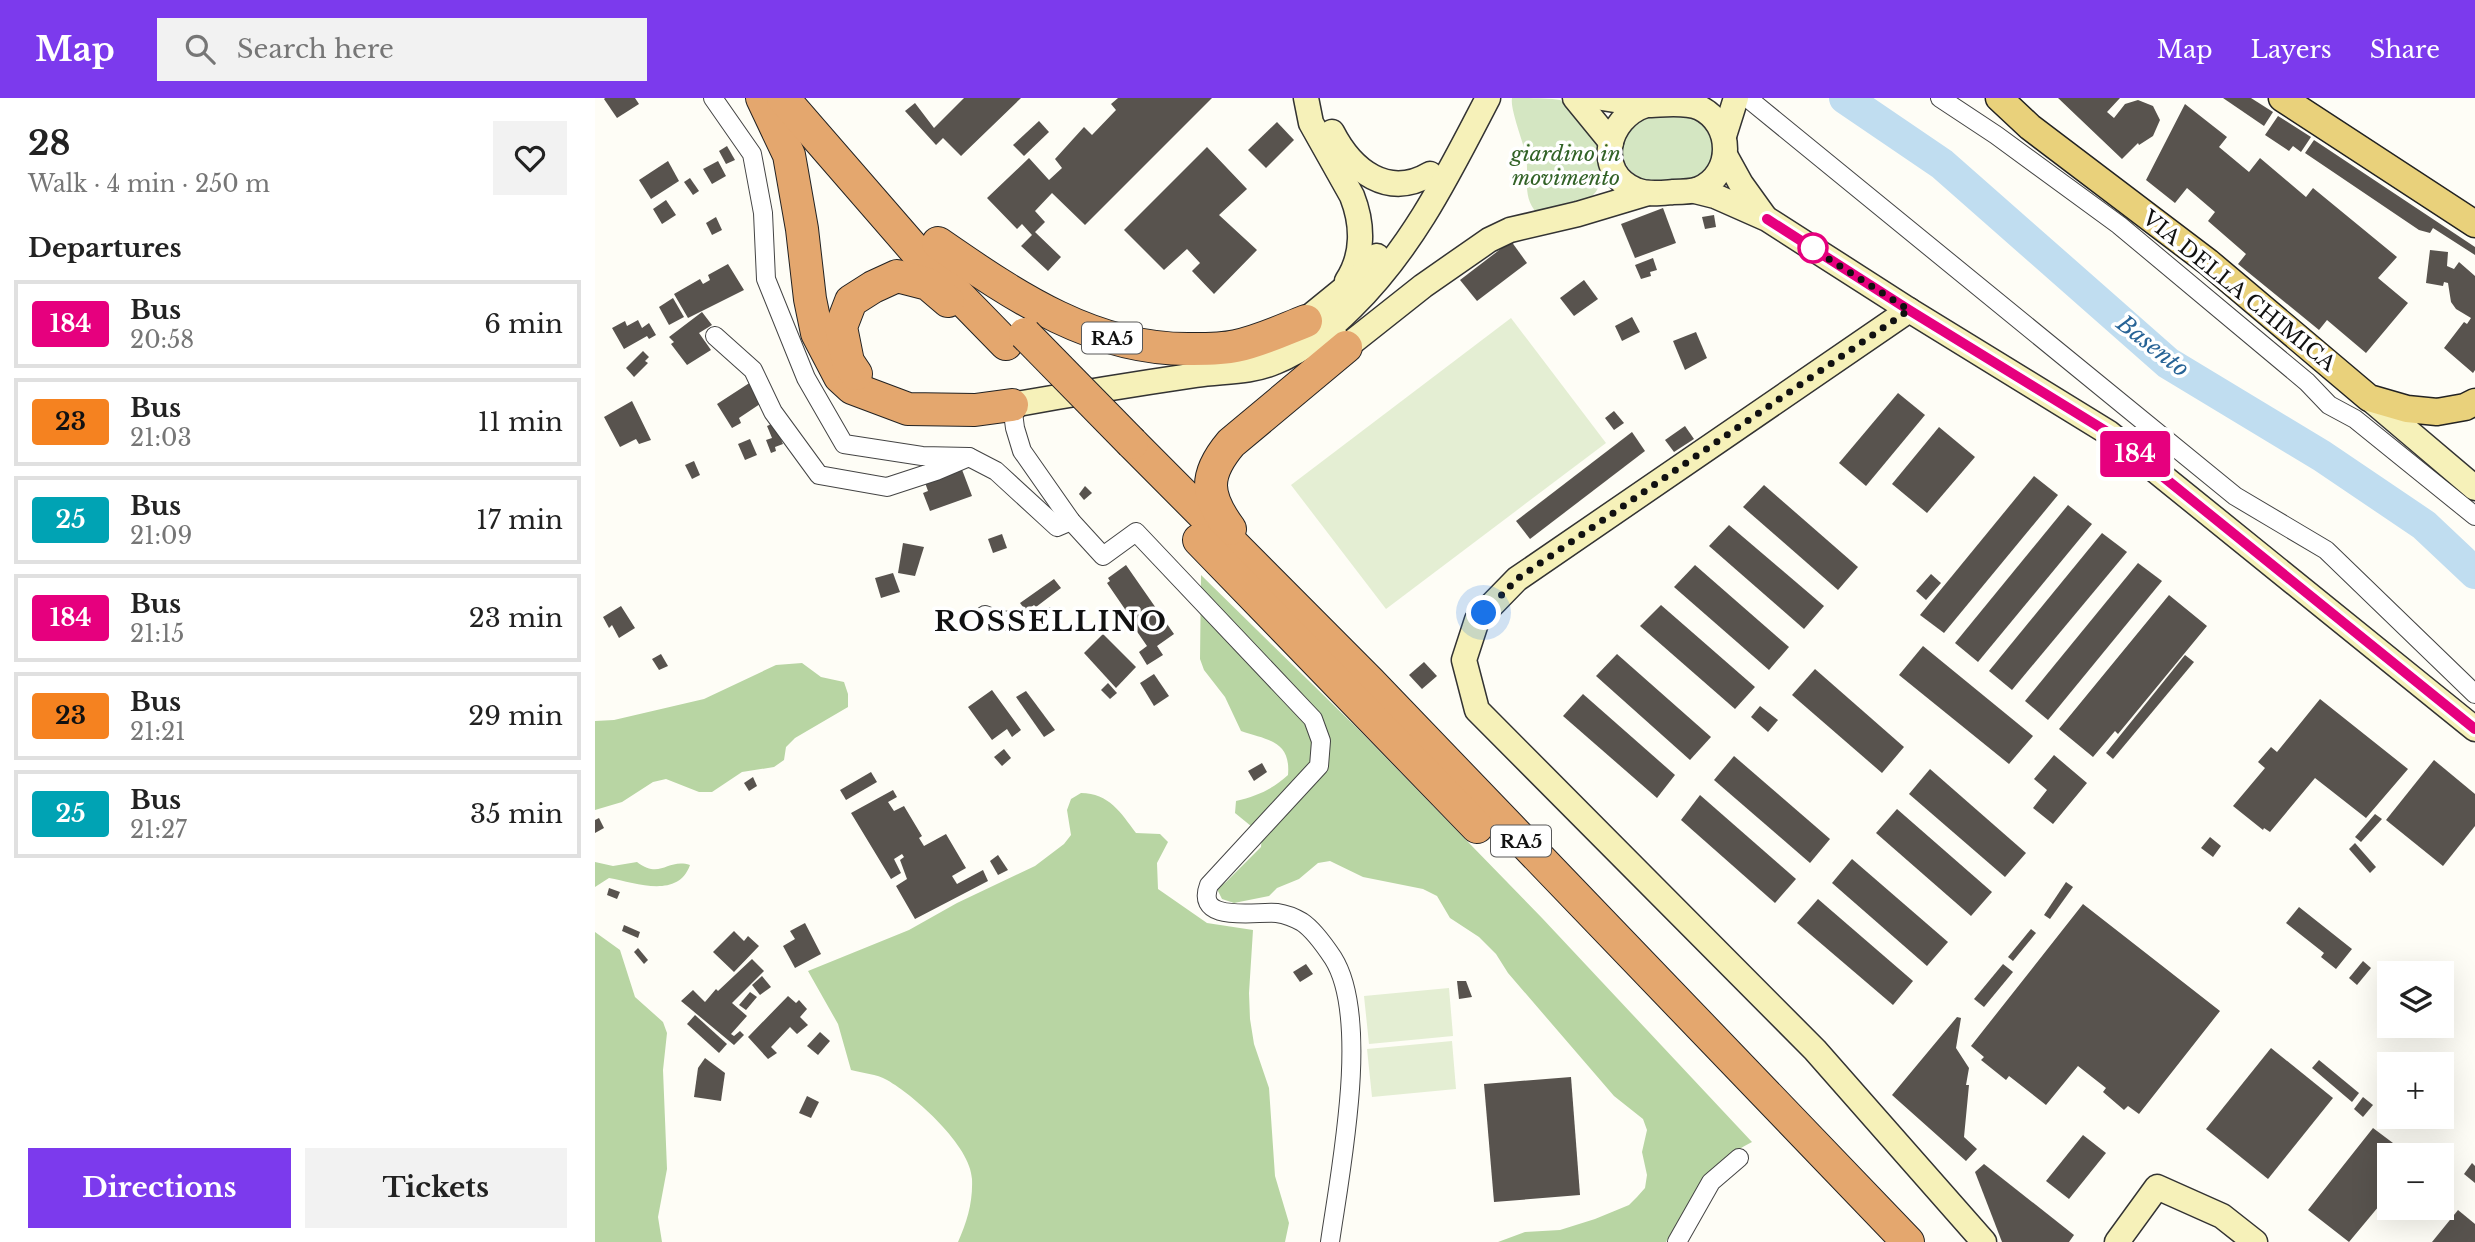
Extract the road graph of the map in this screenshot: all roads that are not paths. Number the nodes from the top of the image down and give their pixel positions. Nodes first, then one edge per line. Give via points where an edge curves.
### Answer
1 (713, 98) edge
2 (762, 98) edge
3 (783, 98) edge
4 (802, 98) edge
5 (1306, 98) edge
6 (1323, 98) edge
7 (1471, 98) edge
8 (1488, 98) edge
9 (1575, 98) edge
10 (1602, 98) edge
11 (1940, 98) edge
12 (1999, 98) edge
13 (2282, 98) edge
14 (1743, 99) edge
15 (1701, 102) edge
16 (1646, 105) junction
17 (1725, 146) junction
18 (1611, 152) junction
19 (1437, 180) junction
20 (1695, 191) junction
21 (1648, 193) junction
22 (1578, 214) junction
23 (1767, 219) junction
24 (2475, 224) edge
25 (938, 243) junction
26 (1332, 300) junction
27 (1909, 310) junction
28 (976, 314) junction
29 (1327, 333) junction
30 (715, 336) dead end
31 (1016, 339) junction
32 (871, 396) junction
33 (2369, 398) junction
34 (2475, 402) edge
35 (1012, 405) junction
36 (1123, 448) junction
37 (969, 457) junction
38 (2475, 488) edge
39 (2475, 516) edge
40 (1071, 521) junction
41 (1264, 575) junction
42 (985, 615) dead end
43 (1048, 617) dead end
44 (2475, 694) edge
45 (2475, 729) edge
46 (1739, 1157) dead end
47 (1331, 1242) edge
48 (1677, 1242) edge
49 (1881, 1242) edge
50 (1908, 1242) edge
51 (1984, 1242) edge
52 (2117, 1242) edge
53 (2255, 1242) edge

1 - 37 street via 752,154 763,213 766,279 806,378 844,444 922,456
2 - 32 highway via 789,155 817,333 840,377
3 - 28 highway, RA5
4 - 25 highway, RA5
5 - 26 street via 1311,123 1352,195 1360,222 1355,264
6 - 19 street via 1337,141 1371,176 1402,184
7 - 19 street
8 - 19 street
9 - 18 street
10 - 16 street
11 - 39 street via 2119,225 2329,405 2355,419
12 - 33 main road, VIA DELLA CHIMICA via 2030,127 2208,262
13 - 24 main road
14 - 17 street
14 - 44 street via 2235,496 2326,550
15 - 16 street
15 - 17 street
16 - 18 street via 1623,118 1613,133
17 - 20 street via 1723,165 1712,181
17 - 23 street via 1741,184
18 - 21 street via 1615,171 1628,186
18 - 22 street via 1604,191
19 - 26 street via 1362,274
19 - 29 street via 1427,214 1398,255
20 - 21 street
20 - 23 street
21 - 22 street
22 - 29 street via 1510,230 1423,286
23 - 27 street
25 - 29 highway, RA5 via 1007,291 1059,318 1133,344 1165,350 1234,347 1266,337
25 - 31 highway, RA5
26 - 29 street
27 - 45 street via 2109,433
27 - 51 street via 1517,579 1477,620 1464,660 1477,710 1815,1050
28 - 31 highway, RA5
28 - 32 highway, RA5 via 960,312 928,284 897,275 851,301 841,327 848,362
29 - 35 street via 1203,374
29 - 41 highway, RA5 via 1212,471 1211,490 1221,516
30 - 37 street via 753,370 773,412 819,475 887,486
31 - 36 highway, RA5, bridge
32 - 35 highway via 908,409 975,410
33 - 34 main road via 2438,412
33 - 38 street, VIA DELLA CHIMICA
35 - 40 street via 1022,451
36 - 41 highway, RA5
36 - 49 highway, RA5
37 - 40 street via 996,471 1057,527
40 - 47 street via 1103,556 1136,532 1313,719 1321,741 1319,766 1212,880 1206,896 1211,907 1222,912 1279,913 1301,922 1335,961 1347,993 1350,1089
41 - 50 highway, RA5
42 - 43 street via 1016,622
46 - 48 street via 1711,1182
52 - 53 street via 2157,1187 2222,1216

